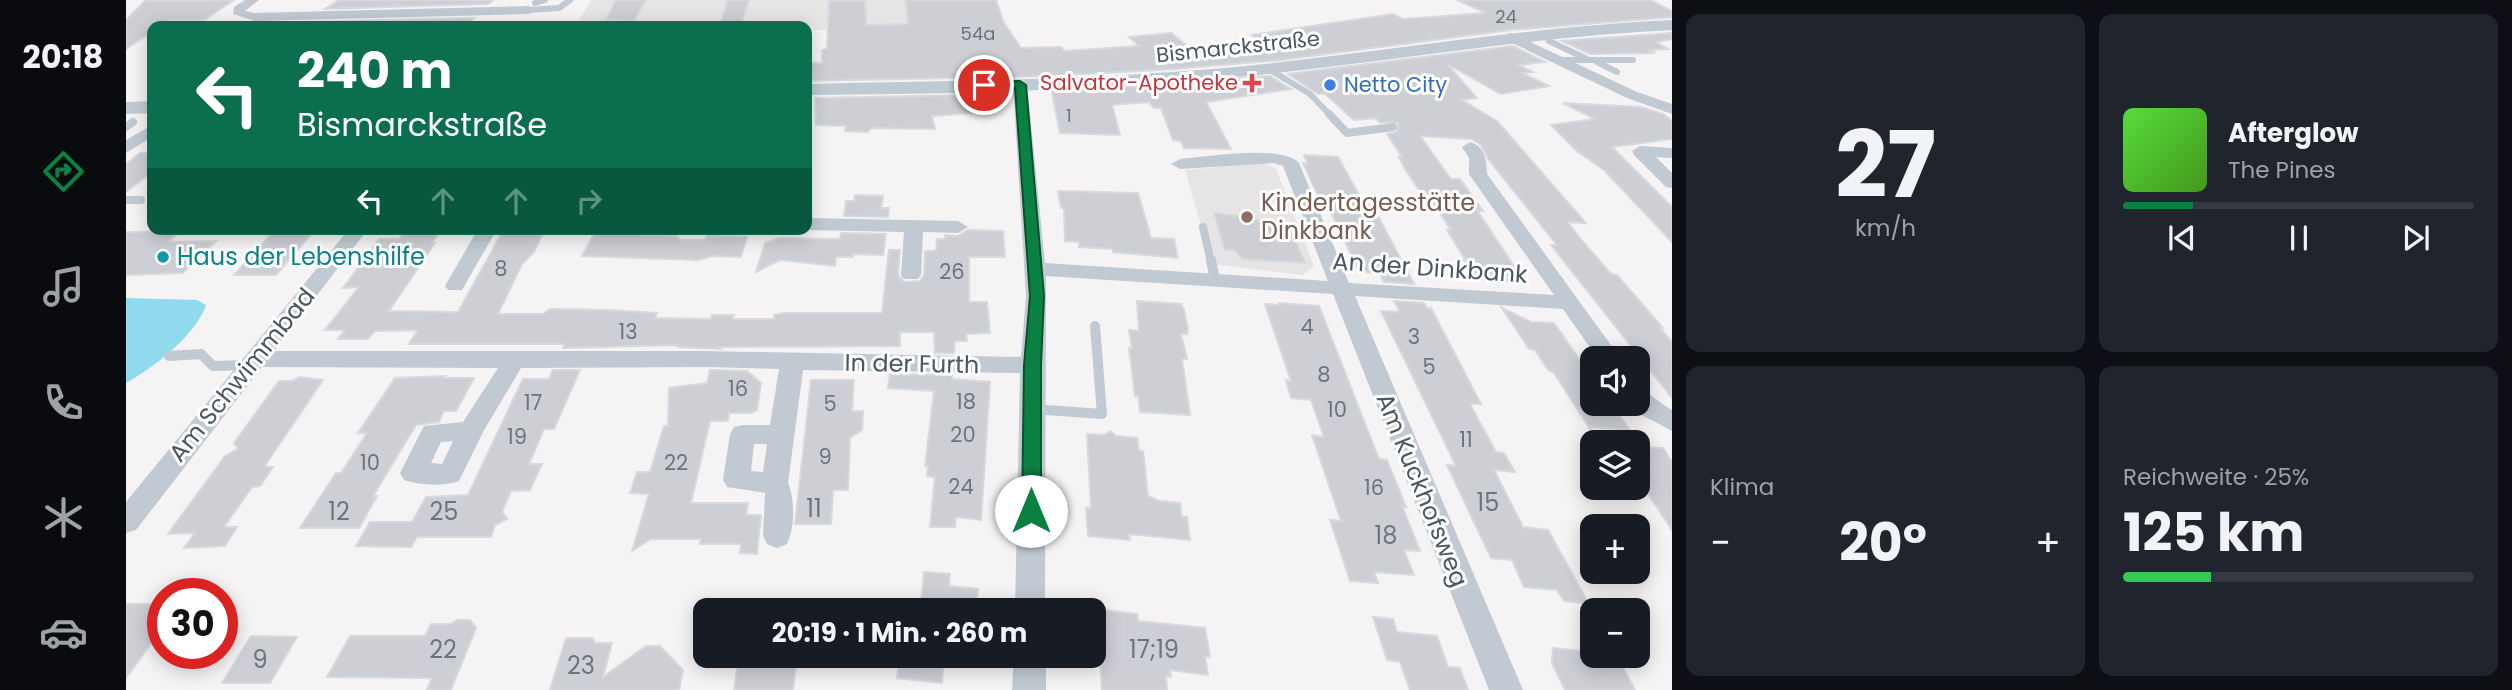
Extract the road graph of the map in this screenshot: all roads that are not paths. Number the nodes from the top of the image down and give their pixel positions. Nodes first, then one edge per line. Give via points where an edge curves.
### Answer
1 (253, 0) edge
2 (570, 0) edge
3 (536, 3) edge
4 (521, 21) edge
5 (1672, 25) edge
6 (1511, 37) junction
7 (1549, 41) dead end
8 (1559, 60) junction
9 (1633, 60) dead end
10 (1593, 61) junction
11 (1267, 68) junction
12 (1617, 72) dead end
13 (1020, 85) junction
14 (812, 90) edge
15 (1672, 109) edge
16 (147, 110) edge
17 (128, 119) edge
18 (1393, 127) dead end
19 (147, 133) edge
20 (1470, 147) dead end
21 (126, 148) edge
22 (1672, 153) edge
23 (1180, 164) dead end
24 (1672, 183) edge
25 (126, 200) edge
26 (141, 200) dead end
27 (812, 223) edge
28 (914, 226) junction
29 (958, 228) dead end
30 (1203, 228) dead end
31 (354, 235) edge
32 (485, 235) edge
33 (1036, 269) junction
34 (911, 275) dead end
35 (1215, 280) junction
36 (456, 286) dead end
37 (1340, 289) junction
38 (1568, 303) junction
39 (1095, 326) dead end
40 (1599, 346) edge
41 (169, 356) dead end
42 (514, 360) junction
43 (251, 362) junction
44 (792, 362) junction
45 (1032, 365) junction
46 (1032, 408) junction
47 (1650, 409) edge
48 (1672, 422) edge
49 (471, 431) dead end
50 (781, 435) junction
51 (775, 483) junction
52 (139, 489) edge
53 (126, 522) edge
54 (777, 536) dead end
55 (1030, 598) edge
56 (1030, 668) edge
57 (1029, 690) edge
58 (1506, 690) edge

1 - 3 street via 238,10 239,14 256,17
2 - 3 lane via 559,8
3 - 4 street
5 - 6 street, Bismarckstraße
6 - 8 street
6 - 11 street, Bismarckstraße
7 - 10 lane
8 - 10 lane
8 - 15 street
9 - 10 lane
10 - 12 lane
11 - 13 street, Bismarckstraße
11 - 18 lane via 1310,94 1347,133
13 - 14 street, Bismarckstraße
13 - 33 street
16 - 17 street
19 - 21 street
20 - 38 street via 1478,158 1478,174
22 - 24 street via 1640,151
23 - 37 street via 1275,158 1290,163
25 - 26 lane
27 - 28 street
28 - 29 street
28 - 34 street
30 - 35 lane
31 - 43 street, Am Schwimmbad
32 - 36 street
33 - 35 street, An der Dinkbank
33 - 45 street
35 - 37 street, An der Dinkbank
37 - 38 street, An der Dinkbank
37 - 58 street, Am Kuckhofsweg
38 - 40 street
39 - 46 lane via 1102,414
41 - 43 lane via 201,354 213,366
42 - 43 street, In der Furth
42 - 44 street, In der Furth
42 - 49 street
43 - 52 street, Am Schwimmbad
44 - 45 street, In der Furth
44 - 50 street
45 - 46 street
46 - 55 street
47 - 48 street
50 - 51 street
50 - 51 street via 743,434 736,480
51 - 54 street via 779,493
52 - 53 street, Am Schwimmbad
56 - 57 street

